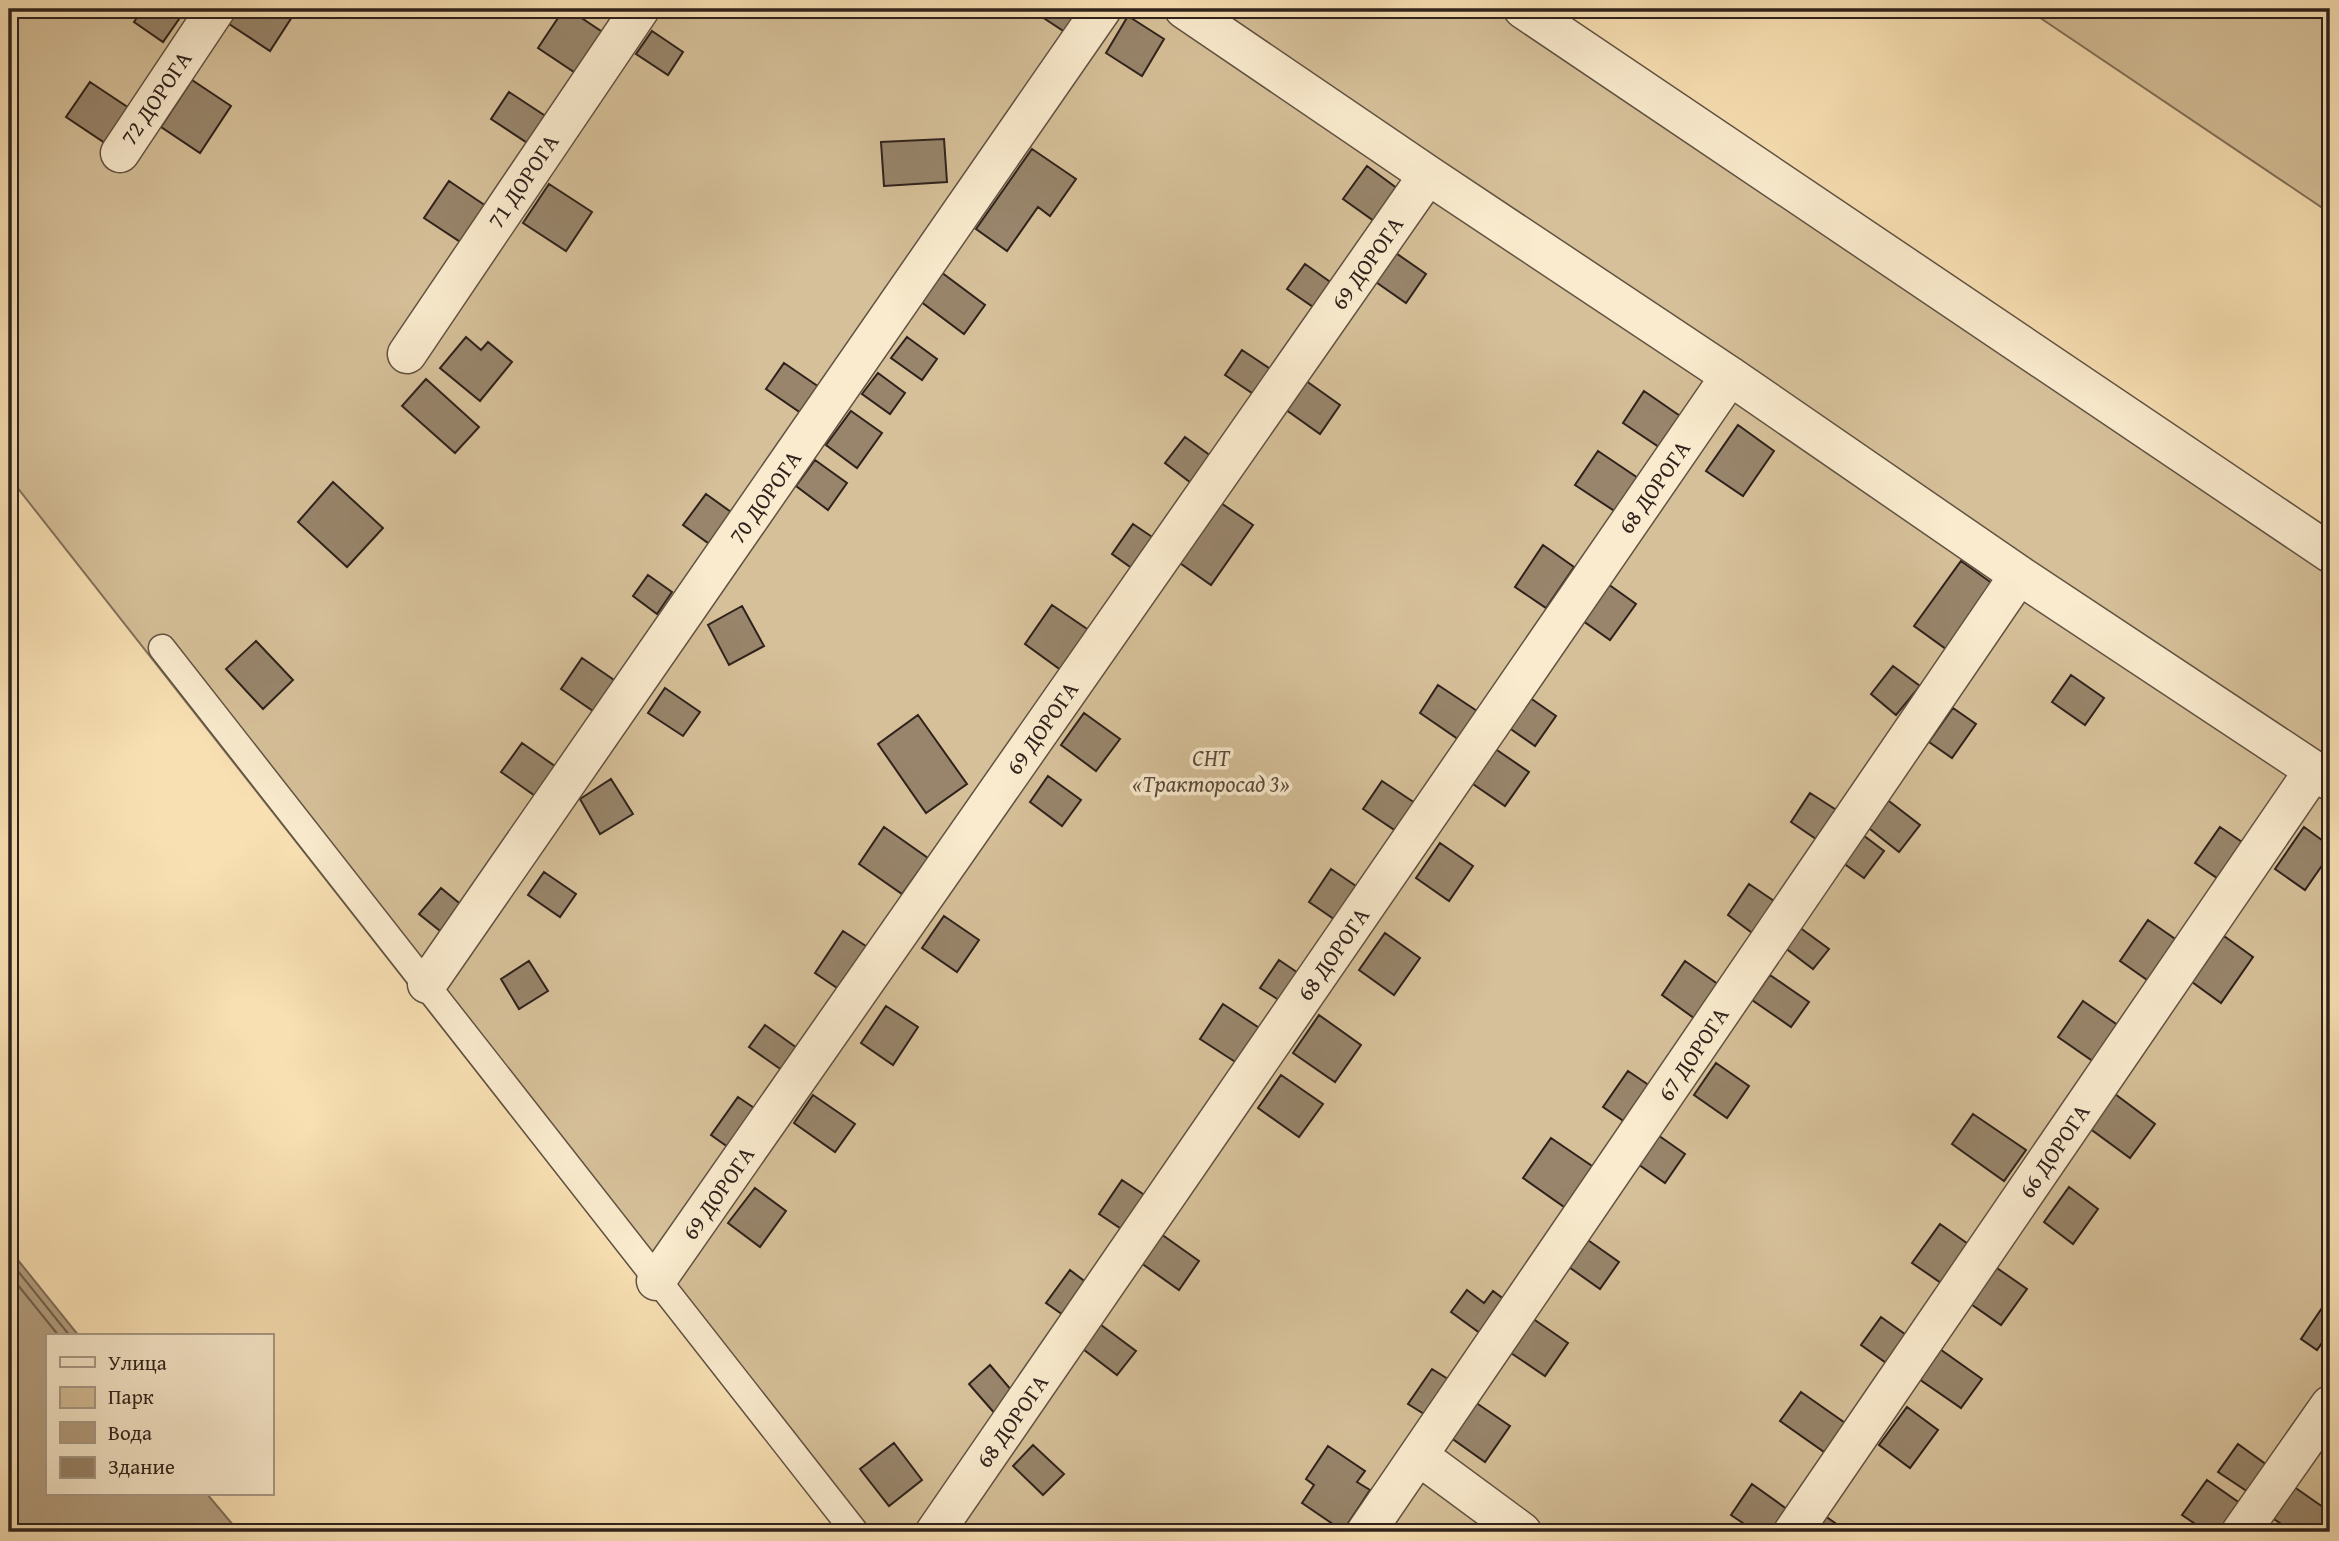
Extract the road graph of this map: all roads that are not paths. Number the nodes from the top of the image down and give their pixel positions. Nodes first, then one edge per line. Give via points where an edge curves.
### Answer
1 (216, 9) edge
2 (640, 9) edge
3 (1102, 9) edge
4 (1184, 9) edge
5 (1523, 9) edge
6 (120, 153) dead end
7 (1428, 175) junction
8 (407, 354) dead end
9 (1730, 376) junction
10 (2330, 553) edge
11 (2019, 575) junction
12 (162, 648) dead end
13 (2322, 776) edge
14 (428, 984) junction
15 (656, 1281) junction
16 (2330, 1405) edge
17 (1419, 1455) junction
18 (855, 1532) edge
19 (935, 1532) edge
20 (1366, 1532) edge
21 (1522, 1532) edge
22 (1793, 1532) edge
23 (2241, 1532) edge

1 - 6 street, 72 ДОРОГА
2 - 8 street, 71 ДОРОГА
3 - 14 street, 70 ДОРОГА
4 - 7 street
5 - 10 street
7 - 9 street
7 - 15 street, 69 ДОРОГА
9 - 11 street
9 - 19 street, 68 ДОРОГА
11 - 13 street
11 - 17 street, 67 ДОРОГА
12 - 14 lane
13 - 22 street, 66 ДОРОГА
14 - 15 lane
15 - 18 lane
16 - 23 street
17 - 20 street, 67 ДОРОГА
17 - 21 street

